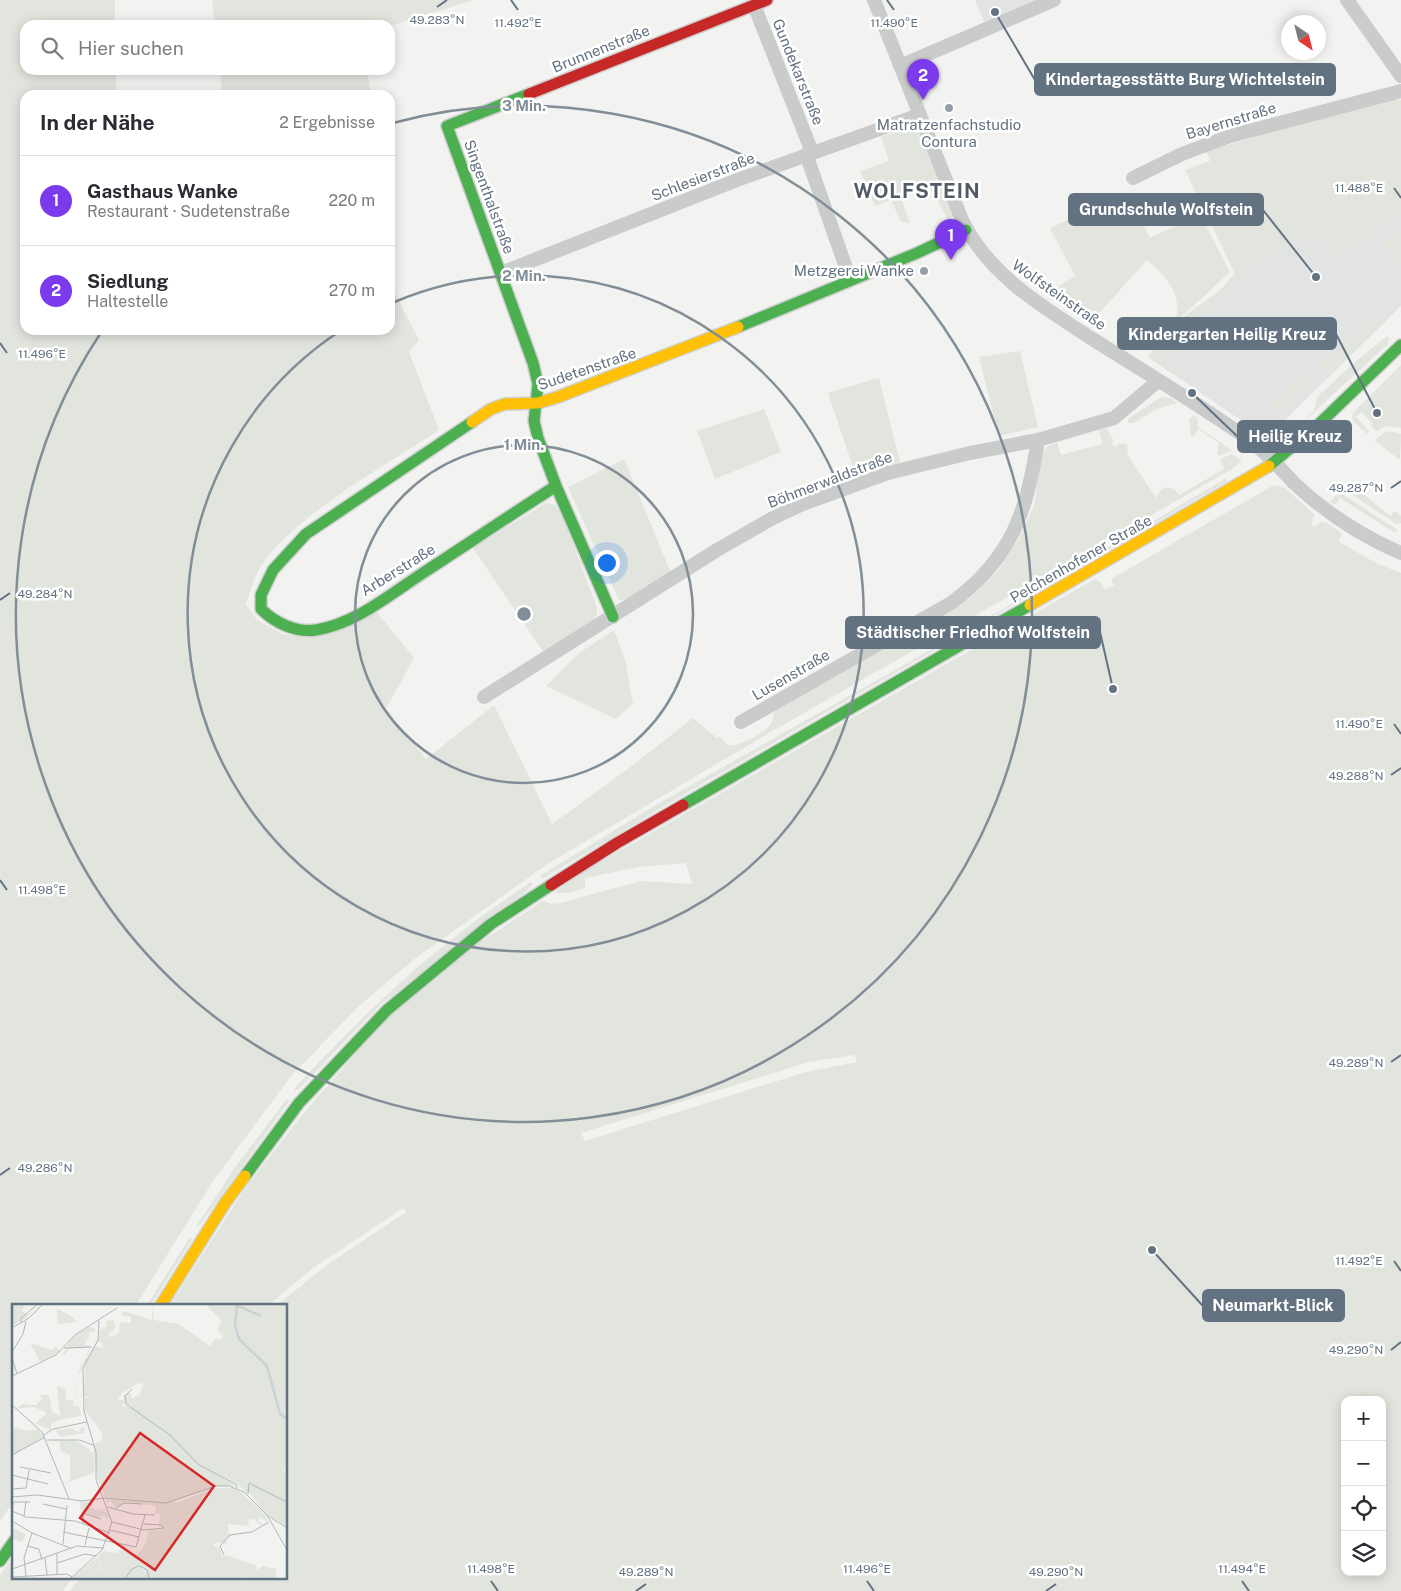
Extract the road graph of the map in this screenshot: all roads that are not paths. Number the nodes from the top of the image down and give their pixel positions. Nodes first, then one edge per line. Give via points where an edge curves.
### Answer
1 (767, 0) edge
2 (874, 0) edge
3 (1054, 0) edge
4 (1347, 0) edge
5 (754, 5) junction
6 (900, 66) junction
7 (1401, 76) edge
8 (1401, 90) edge
9 (919, 115) junction
10 (447, 126) joint
11 (809, 153) junction
12 (1133, 178) dead end
13 (966, 230) junction
14 (501, 273) junction
15 (850, 280) junction
16 (1401, 345) edge
17 (1158, 382) junction
18 (538, 402) junction
19 (1038, 440) junction
20 (1275, 462) junction
21 (556, 486) junction
22 (1401, 553) edge
23 (262, 594) joint
24 (614, 617) junction
25 (484, 698) dead end
26 (741, 722) dead end
27 (162, 1304) edge
28 (12, 1544) edge
29 (0, 1561) edge

1 - 5 street, Brunnenstraße
2 - 6 street, Wolfsteinstraße
3 - 6 street
4 - 7 street
5 - 10 street, Brunnenstraße
5 - 11 street, Gundekarstraße
6 - 9 street, Wolfsteinstraße
8 - 12 street, Bayernstraße via 1230,136 1182,154
9 - 11 street, Schlesierstraße
9 - 13 street, Wolfsteinstraße
10 - 14 street, Singenthalstraße
11 - 14 street, Schlesierstraße
11 - 15 street, Gundekarstraße
13 - 15 street, Sudetenstraße
13 - 17 street, Wolfsteinstraße via 983,254 1014,286
14 - 18 street, Singenthalstraße via 533,362
15 - 18 street, Sudetenstraße via 674,354
16 - 20 street, Pelchenhofener Straße
17 - 19 street, Böhmerwaldstraße via 1114,418
17 - 20 street, Wolfsteinstraße via 1237,431
18 - 21 street, Singenthalstraße via 535,428
18 - 23 street, Sudetenstraße via 505,404 491,409 328,518 285,554
19 - 24 street, Böhmerwaldstraße via 888,473 803,504 748,531
19 - 26 street, Lusenstraße via 1031,484 1021,516 996,561 980,578 951,603
20 - 22 street, Wolfsteinstraße via 1343,523
20 - 27 street, Pelchenhofener Straße via 617,843 461,947 406,991 299,1103 225,1203
21 - 23 street, Arberstraße via 402,587 331,626 298,629 278,622 261,609
21 - 24 street, Singenthalstraße
24 - 25 street, Böhmerwaldstraße
28 - 29 street

